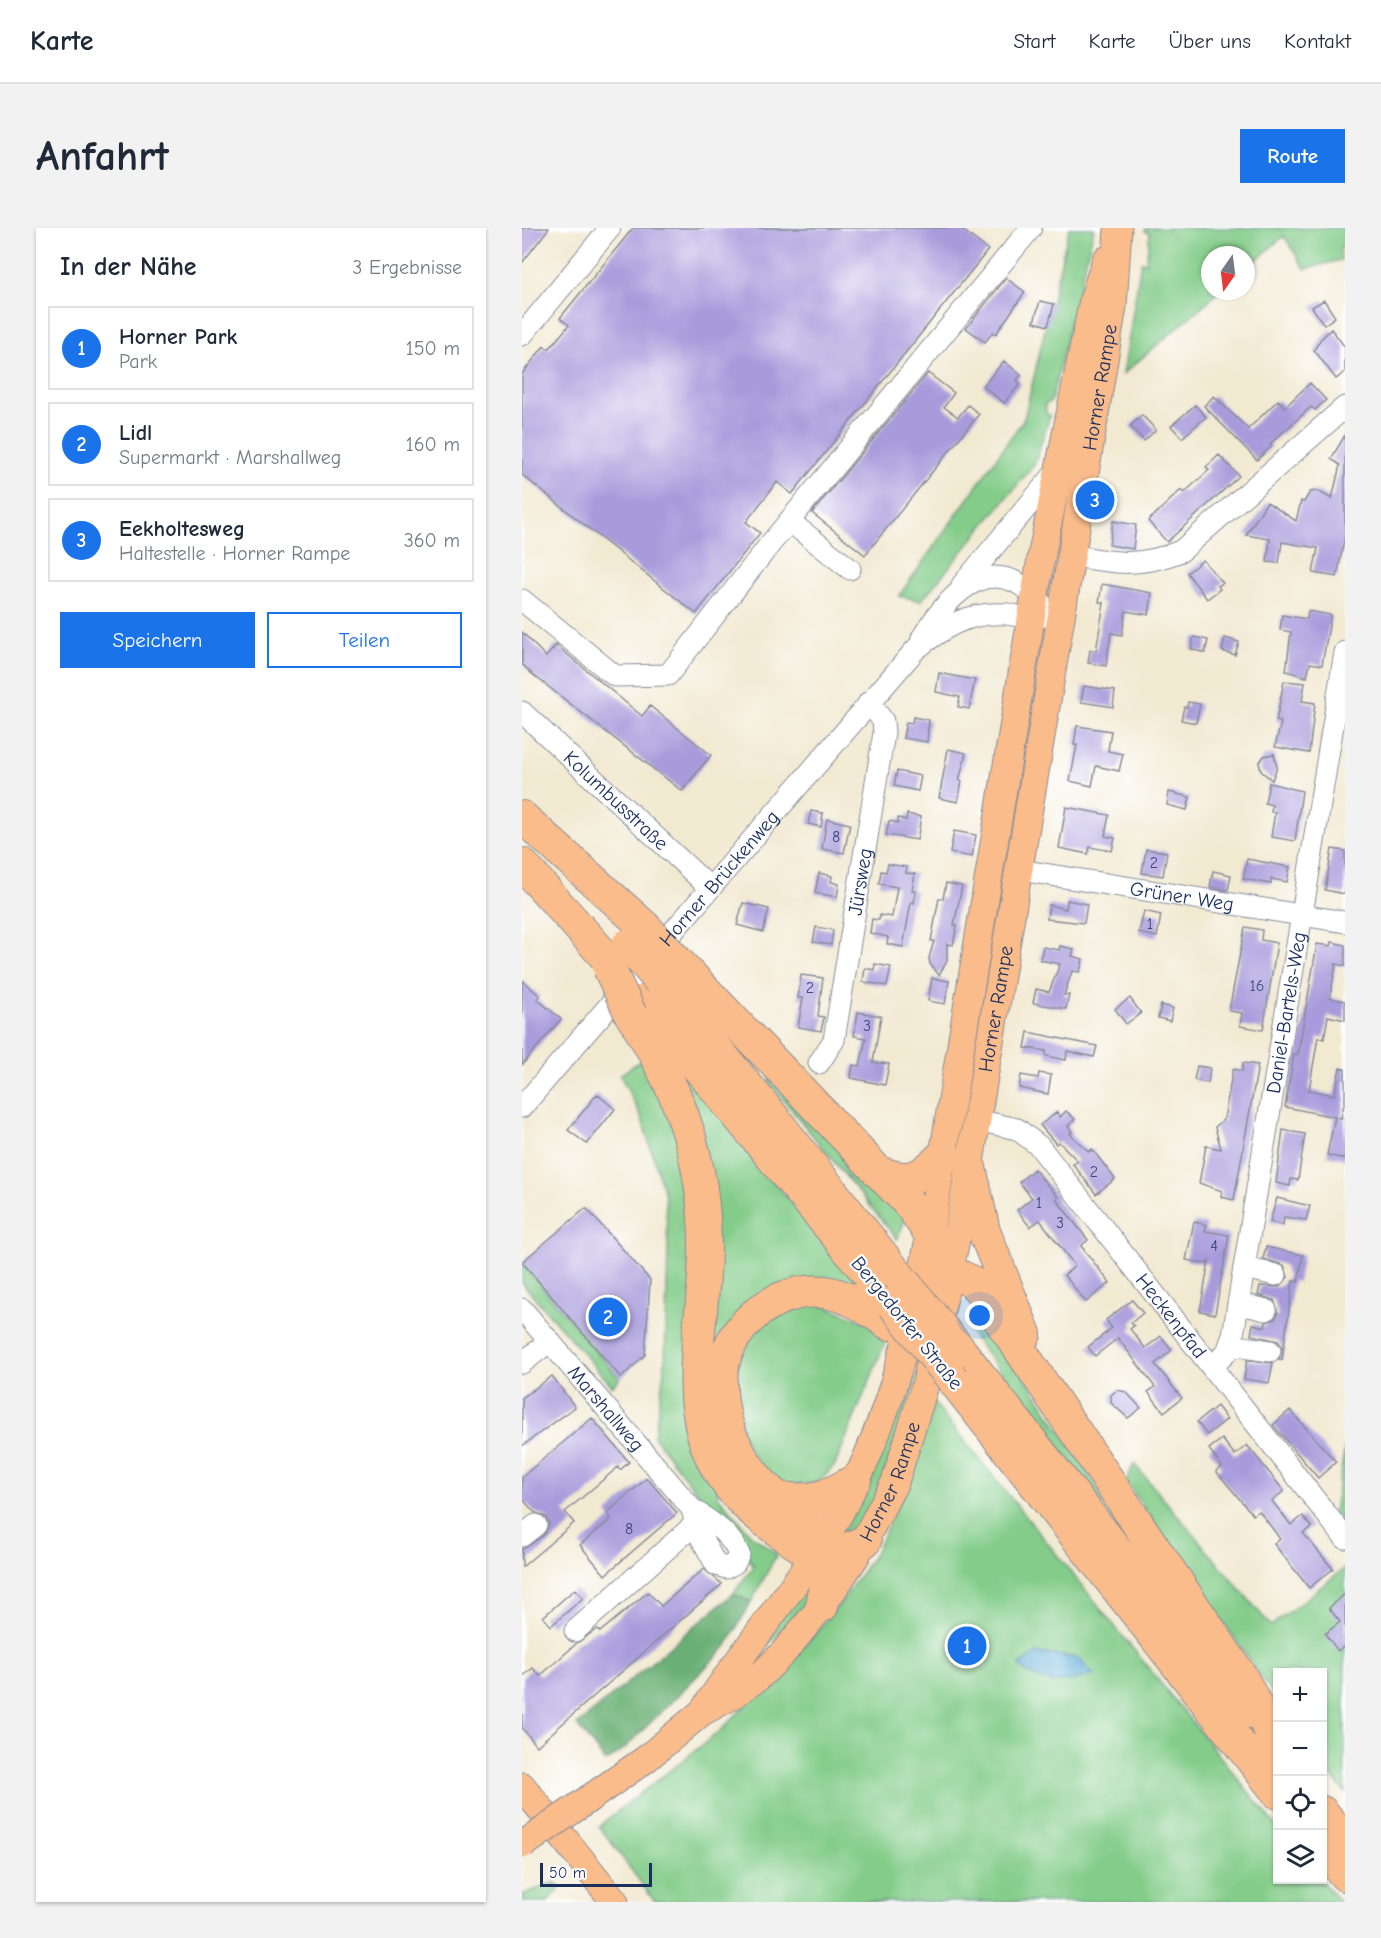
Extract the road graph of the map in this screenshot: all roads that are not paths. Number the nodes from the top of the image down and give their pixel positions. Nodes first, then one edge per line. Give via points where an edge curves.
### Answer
1 (610, 228) edge
2 (1031, 228) edge
3 (522, 335) edge
4 (1345, 407) edge
5 (1057, 471) junction
6 (789, 520) junction
7 (1070, 555) junction
8 (850, 569) dead end
9 (955, 593) junction
10 (522, 600) edge
11 (1044, 607) junction
12 (916, 649) junction
13 (1345, 652) edge
14 (869, 702) junction
15 (522, 712) edge
16 (522, 817) edge
17 (522, 825) edge
18 (522, 864) edge
19 (1019, 870) junction
20 (710, 888) junction
21 (1302, 914) junction
22 (1345, 922) edge
23 (619, 951) junction
24 (653, 989) junction
25 (819, 1063) dead end
26 (952, 1103) junction
27 (522, 1107) edge
28 (977, 1120) junction
29 (957, 1161) junction
30 (878, 1172) junction
31 (930, 1234) junction
32 (1244, 1268) junction
33 (949, 1274) junction
34 (1276, 1275) dead end
35 (900, 1297) junction
36 (1238, 1303) junction
37 (522, 1309) edge
38 (1266, 1310) dead end
39 (550, 1341) junction
40 (1230, 1345) junction
41 (1270, 1351) dead end
42 (522, 1363) edge
43 (1212, 1367) junction
44 (1044, 1382) junction
45 (855, 1480) junction
46 (777, 1498) junction
47 (1345, 1538) edge
48 (865, 1541) junction
49 (822, 1547) junction
50 (822, 1606) junction
51 (575, 1631) dead end
52 (702, 1712) junction
53 (1273, 1737) edge
54 (1273, 1751) edge
55 (522, 1786) edge
56 (1273, 1787) edge
57 (1327, 1817) edge
58 (1345, 1839) edge
59 (523, 1845) edge
60 (1327, 1853) edge
61 (1345, 1875) edge
62 (615, 1902) edge

1 - 3 street
2 - 6 street
4 - 7 street via 1181,551 1138,564
5 - 7 main road, Horner Rampe via 1093,300 1118,228 1113,306
5 - 9 street, Horner Brückenweg
5 - 11 main road, Horner Rampe
6 - 8 street
6 - 10 street via 668,675 615,676
7 - 11 main road, Horner Rampe
9 - 11 street, Horner Brückenweg via 973,582 993,578 1013,581
9 - 12 street, Horner Brückenweg via 938,612
11 - 12 street, Horner Brückenweg via 966,618 946,626
11 - 19 main road, Horner Rampe via 1056,642
11 - 26 main road, Horner Rampe
12 - 14 street, Horner Brückenweg
13 - 21 street, Daniel-Bartels-Weg
14 - 20 street, Horner Brückenweg
14 - 25 street, Jürsweg via 883,721 884,733 834,1040
15 - 20 street, Kolumbusstraße
16 - 23 highway
17 - 23 highway
18 - 23 highway
19 - 21 street, Grüner Weg
19 - 28 main road, Horner Rampe
20 - 27 street, Horner Brückenweg
21 - 22 street, Grüner Weg
21 - 32 street, Daniel-Bartels-Weg
23 - 24 highway, bridge
23 - 24 highway, bridge
24 - 30 highway
24 - 35 highway, Bergedorfer Straße
24 - 49 highway via 656,1052 672,1084 698,1164 705,1246 697,1385 709,1447 723,1478 767,1523
26 - 28 main road
26 - 29 main road, Horner Rampe
28 - 29 main road, Horner Rampe
28 - 43 street, Heckenpfad via 1017,1129 1039,1146
29 - 30 highway via 916,1178
29 - 31 main road, Horner Rampe
29 - 33 main road, Horner Rampe
29 - 44 highway
30 - 31 highway via 911,1206
31 - 33 highway
31 - 35 main road, Horner Rampe
32 - 34 street
32 - 36 street, Daniel-Bartels-Weg
33 - 35 highway via 928,1278
33 - 44 highway via 978,1288
33 - 48 main road, Horner Rampe via 918,1411 895,1482
35 - 45 main road, Horner Rampe via 894,1382
35 - 46 highway via 854,1301 808,1291 775,1301 745,1324 735,1338 722,1368 724,1413 747,1464
35 - 54 highway, Bergedorfer Straße, bridge via 960,1350
35 - 56 highway via 951,1388 989,1427
36 - 38 street
36 - 40 street, Daniel-Bartels-Weg
37 - 39 street, Marshallweg
39 - 42 street
39 - 51 street, Marshallweg via 694,1516
40 - 41 street
40 - 43 street, Daniel-Bartels-Weg
43 - 47 street, Heckenpfad
44 - 53 highway via 1241,1676
45 - 46 highway via 814,1500
45 - 49 main road, Horner Rampe
46 - 49 highway
48 - 49 highway via 849,1549
48 - 50 main road, Horner Rampe
49 - 50 highway
49 - 52 main road, Horner Rampe
50 - 52 main road, Horner Rampe via 759,1677
52 - 59 main road, Horner Rampe, bridge via 646,1759
55 - 62 main road
57 - 58 highway
60 - 61 highway

